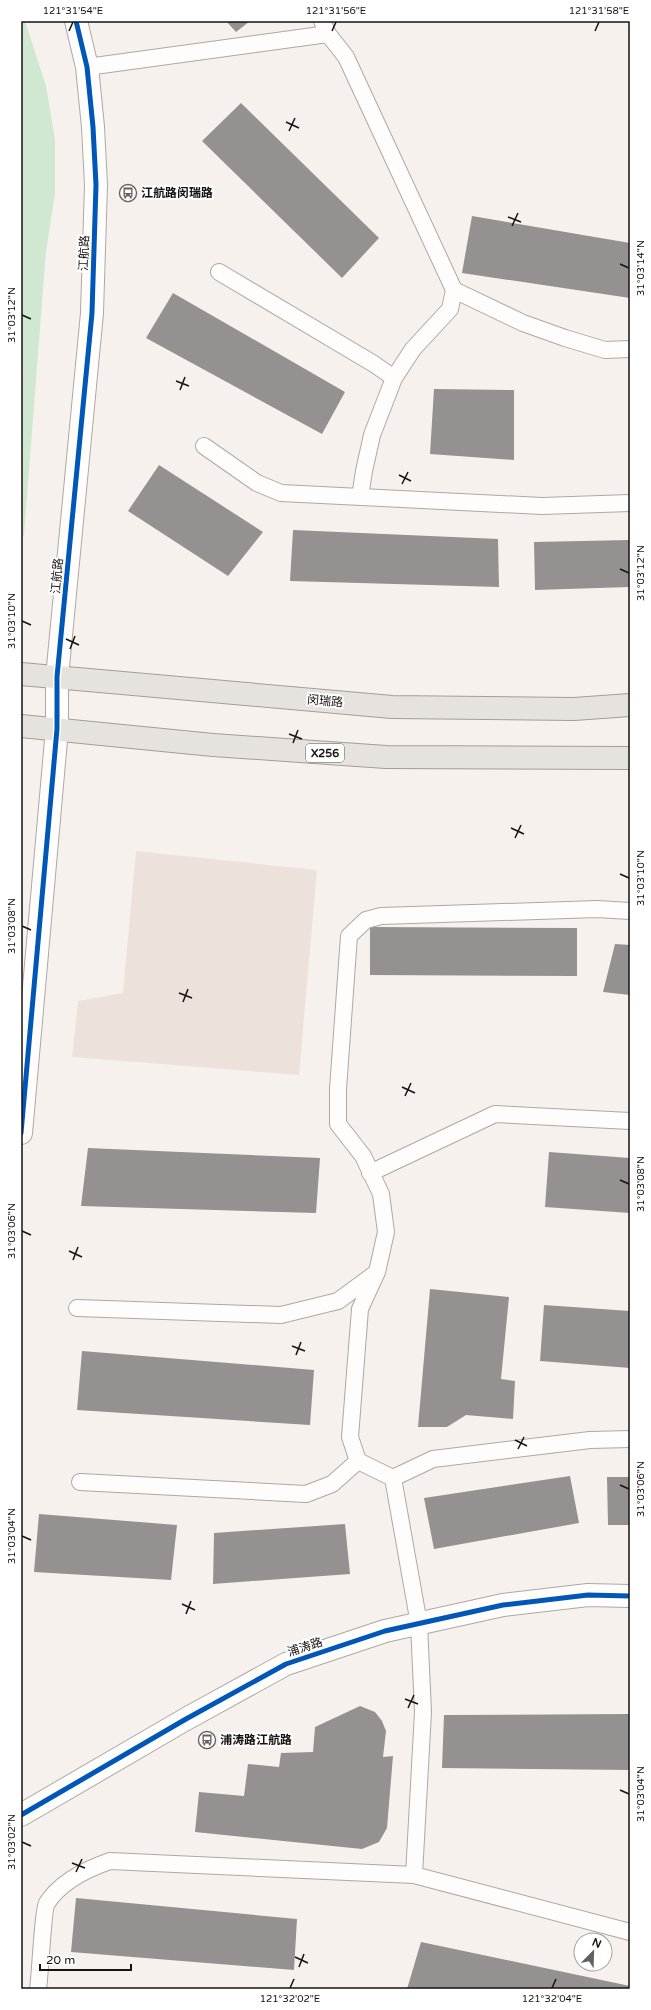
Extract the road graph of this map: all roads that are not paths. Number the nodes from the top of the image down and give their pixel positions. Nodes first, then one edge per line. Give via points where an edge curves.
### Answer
1 (76, 21) edge
2 (325, 28) edge
3 (87, 67) junction
4 (219, 272) dead end
5 (454, 290) junction
6 (630, 349) edge
7 (394, 378) junction
8 (204, 446) dead end
9 (360, 497) junction
10 (630, 503) edge
11 (21, 674) edge
12 (57, 677) junction
13 (630, 705) edge
14 (21, 726) edge
15 (57, 729) junction
16 (630, 758) edge
17 (630, 911) edge
18 (630, 1121) edge
19 (21, 1133) edge
20 (370, 1173) junction
21 (377, 1272) junction
22 (77, 1308) dead end
23 (630, 1439) edge
24 (358, 1461) junction
25 (392, 1478) junction
26 (80, 1482) dead end
27 (630, 1596) edge
28 (419, 1624) junction
29 (21, 1815) edge
30 (414, 1875) junction
31 (630, 1932) edge
32 (38, 1989) edge

1 - 3 street, 江航路
2 - 3 lane
2 - 5 lane via 346,57
3 - 12 street, 江航路 via 96,185 92,313
4 - 7 lane
5 - 6 lane via 523,323 565,338 605,350
5 - 7 lane via 450,310 413,349
7 - 9 lane via 372,435
8 - 9 lane via 257,483 280,493
9 - 10 lane via 542,506
11 - 12 main road, 闵瑞路
12 - 13 main road, 闵瑞路 via 392,707 574,709
12 - 15 street, 江航路
14 - 15 main road, X256
15 - 16 main road, X256 via 213,745 386,757
15 - 19 street, 江航路
17 - 20 lane via 597,909 382,916 366,920 349,936 338,1088 338,1124 363,1156
18 - 20 lane via 496,1114
20 - 21 lane via 381,1194 386,1232
21 - 22 lane via 338,1301 281,1315
21 - 24 lane via 360,1308 350,1437
23 - 25 lane via 590,1440 433,1459
24 - 25 lane
24 - 26 lane via 332,1484 306,1494
25 - 28 lane
27 - 28 street, 浦涛路 via 588,1596 503,1605
28 - 29 street, 浦涛路 via 386,1631 286,1664
28 - 30 lane via 423,1712
30 - 31 lane
30 - 32 lane via 110,1861 87,1869 64,1884 46,1904

